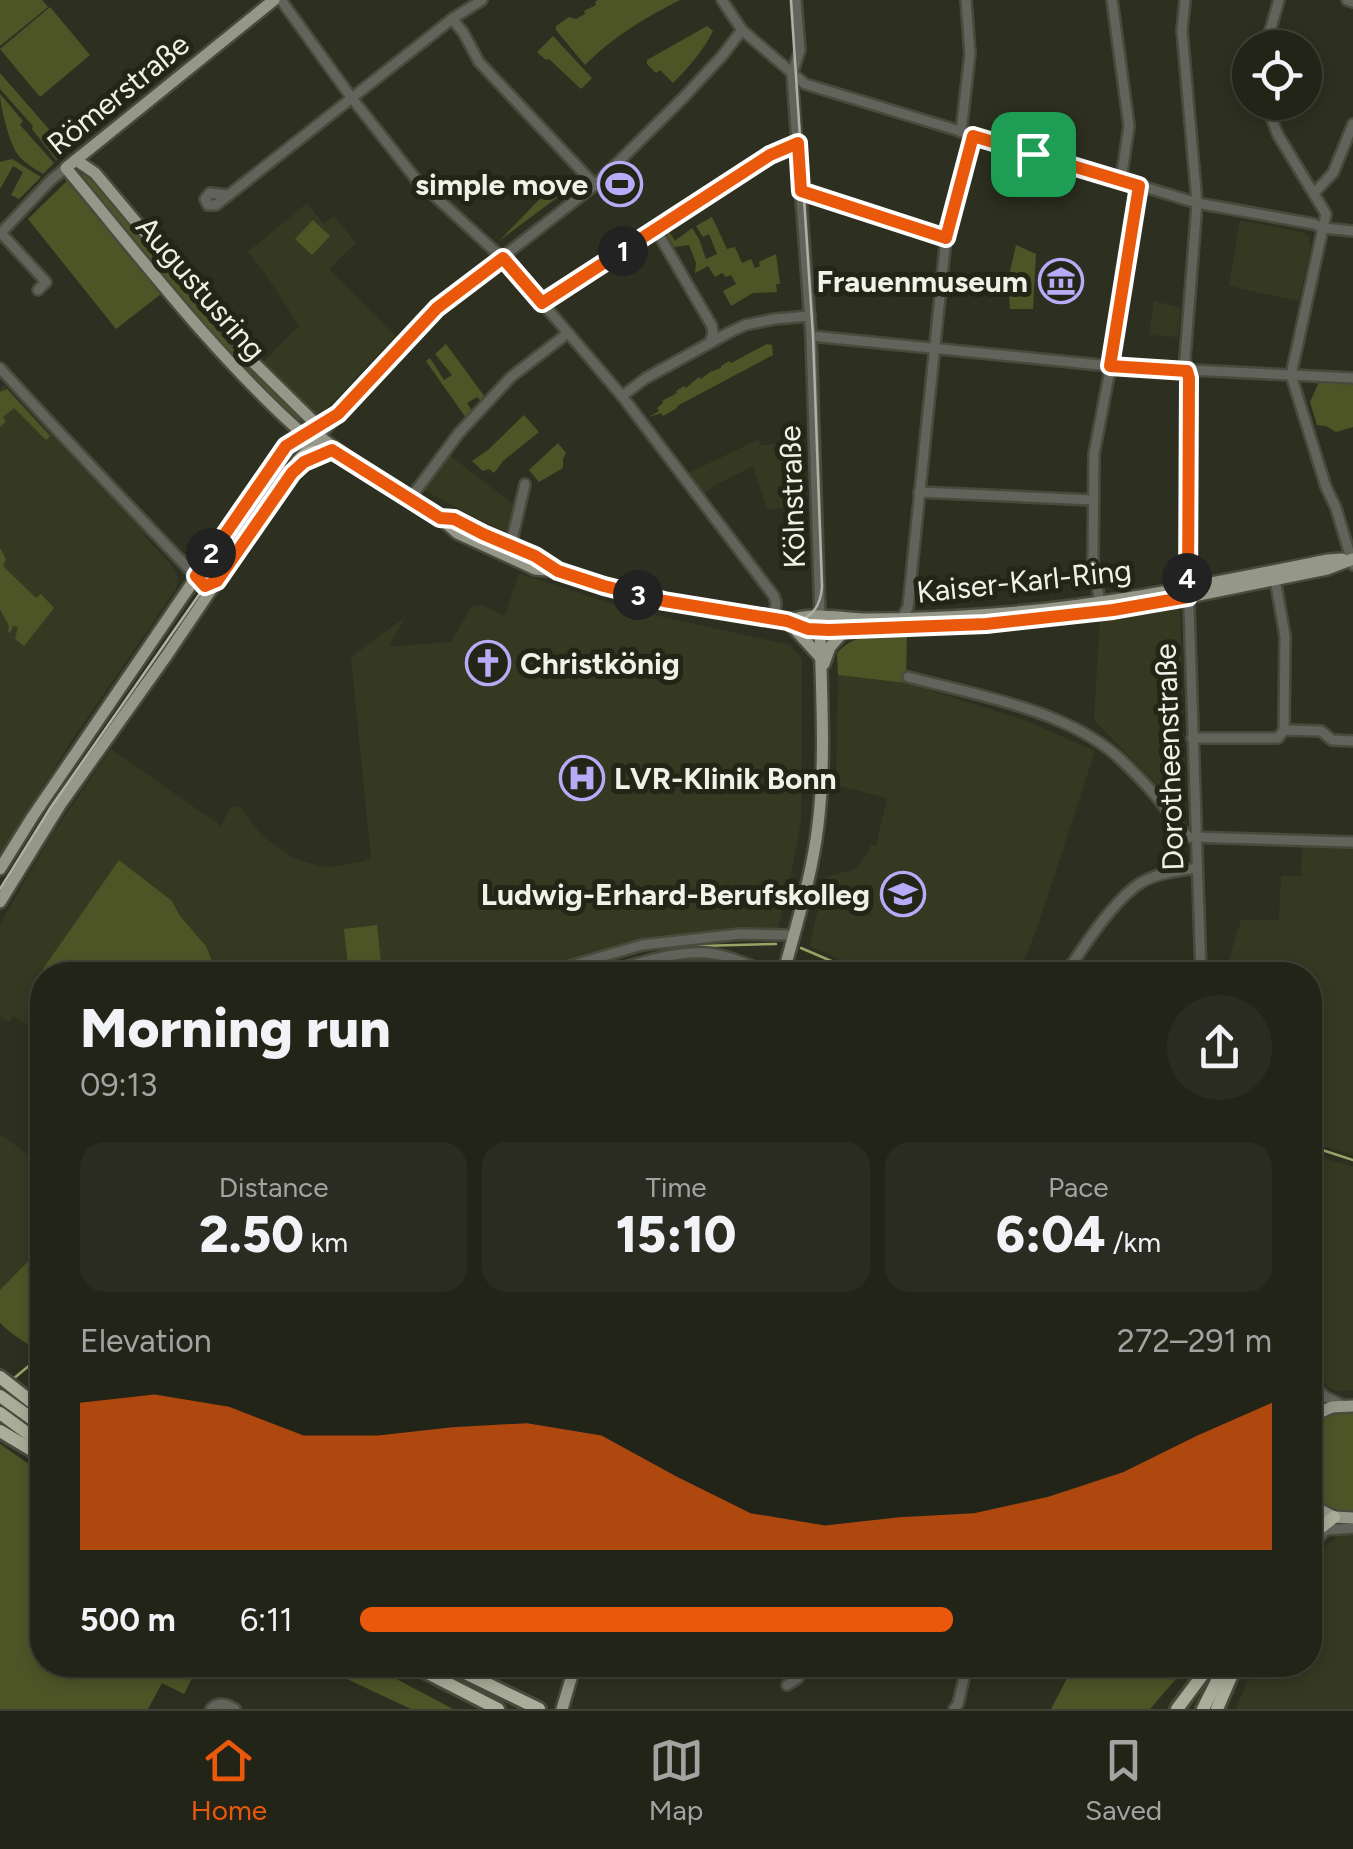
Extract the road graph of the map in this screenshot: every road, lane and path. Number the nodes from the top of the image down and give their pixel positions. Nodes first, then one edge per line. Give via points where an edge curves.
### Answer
1 (278, 0) edge
2 (482, 0) edge
3 (722, 0) edge
4 (796, 0) edge
5 (966, 0) edge
6 (1112, 0) edge
7 (1186, 0) edge
8 (1279, 0) edge
9 (452, 19) junction
10 (742, 30) junction
11 (1270, 30) edge
12 (789, 72) junction
13 (352, 97) junction
14 (1272, 120) edge
15 (1353, 124) edge
16 (961, 132) junction
17 (973, 136) junction
18 (798, 143) junction
19 (93, 148) junction
20 (71, 164) junction
21 (95, 173) junction
22 (1121, 180) junction
23 (595, 186) junction
24 (1139, 186) junction
25 (801, 191) junction
26 (1315, 192) junction
27 (228, 196) dead end
28 (1197, 203) junction
29 (1324, 228) junction
30 (656, 230) junction
31 (1353, 231) edge
32 (0, 233) edge
33 (946, 238) junction
34 (503, 258) junction
35 (38, 290) dead end
36 (542, 303) junction
37 (810, 316) junction
38 (568, 333) junction
39 (811, 336) junction
40 (710, 342) junction
41 (935, 346) junction
42 (1110, 366) junction
43 (0, 368) edge
44 (1187, 371) junction
45 (1292, 375) junction
46 (9, 378) junction
47 (1353, 378) edge
48 (0, 385) edge
49 (622, 396) junction
50 (284, 416) junction
51 (319, 431) junction
52 (304, 435) junction
53 (286, 446) junction
54 (335, 450) junction
55 (292, 473) junction
56 (525, 484) dead end
57 (919, 492) junction
58 (410, 500) junction
59 (1092, 500) junction
60 (440, 518) junction
61 (516, 548) junction
62 (181, 561) junction
63 (1352, 561) edge
64 (558, 571) junction
65 (1275, 579) junction
66 (206, 581) junction
67 (184, 593) junction
68 (1187, 593) junction
69 (820, 596) junction
70 (1100, 602) junction
71 (902, 618) junction
72 (781, 620) junction
73 (848, 624) junction
74 (817, 626) junction
75 (822, 664) junction
76 (908, 677) dead end
77 (1284, 730) junction
78 (1192, 738) junction
79 (1353, 741) edge
80 (1196, 838) junction
81 (1353, 842) edge
82 (1197, 868) junction
83 (0, 869) edge
84 (0, 902) edge
85 (794, 935) junction
86 (584, 962) edge
87 (645, 962) edge
88 (739, 962) edge
89 (787, 962) edge
90 (1074, 962) edge
91 (1201, 962) edge
92 (0, 1378) edge
93 (1322, 1394) edge
94 (0, 1396) edge
95 (1349, 1406) edge
96 (1322, 1411) edge
97 (0, 1414) edge
98 (20, 1420) edge
99 (1322, 1510) edge
100 (1334, 1517) junction
101 (1353, 1518) edge
102 (1322, 1526) edge
103 (1353, 1528) edge
104 (1322, 1534) edge
105 (435, 1677) edge
106 (474, 1677) edge
107 (570, 1677) edge
108 (799, 1677) edge
109 (964, 1677) edge
110 (1201, 1677) edge
111 (1204, 1677) edge
112 (1219, 1677) edge
113 (1231, 1677) edge
114 (787, 1685) dead end
115 (564, 1703) edge
116 (211, 1709) edge
117 (235, 1709) edge
118 (498, 1709) edge
119 (539, 1709) edge
120 (954, 1709) edge
121 (1176, 1709) edge
122 (1190, 1709) edge
123 (1203, 1709) edge
124 (1217, 1709) edge

1 - 13 street
1 - 19 main road, Römerstraße
2 - 9 street
3 - 10 street
4 - 12 street, Kölnstraße via 800,50
5 - 16 street via 970,54
6 - 22 street via 1129,126
7 - 28 street, Dorotheenstraße via 1182,30
8 - 11 street
9 - 13 street
9 - 23 street via 480,62
10 - 12 street
10 - 23 street
12 - 16 street via 805,84
12 - 18 street, Kölnstraße
13 - 27 street
13 - 34 street via 415,178
14 - 26 street
15 - 26 street via 1333,173
16 - 17 street
17 - 22 street
17 - 33 street
18 - 25 street, Kölnstraße
18 - 30 street
19 - 20 main road, Römerstraße
19 - 21 main road
20 - 21 main road, Augustusring
20 - 32 street, Römerstraße
20 - 50 main road, Augustusring via 180,305
21 - 51 main road, Augustusring via 252,362
22 - 24 street
23 - 34 street
24 - 28 street
24 - 42 street
25 - 33 street
25 - 37 street, Kölnstraße
26 - 29 street via 1326,214
28 - 29 street
28 - 44 street, Dorotheenstraße
29 - 31 street
29 - 45 street
30 - 36 street
30 - 40 street via 712,326
32 - 35 street via 46,282
33 - 41 street
34 - 36 street
34 - 51 street via 437,308
36 - 38 street
37 - 39 street, Kölnstraße
37 - 40 street via 745,326
38 - 49 street
38 - 58 street via 506,382 458,433
39 - 41 street
39 - 69 street, Kölnstraße
40 - 49 street
41 - 42 street
41 - 57 street
42 - 44 street
42 - 59 street
43 - 46 street
44 - 45 street
44 - 68 street, Dorotheenstraße
45 - 47 street
45 - 63 street
46 - 48 street
46 - 62 street
49 - 72 street via 764,581
50 - 52 main road, Augustusring
50 - 53 main road
51 - 52 main road
51 - 54 main road, Kaiser-Karl-Ring
51 - 55 main road
52 - 53 main road
53 - 66 main road
54 - 55 main road
54 - 58 main road, Kaiser-Karl-Ring
55 - 66 main road
56 - 61 street via 512,540
57 - 59 street
57 - 71 street
58 - 60 main road, Kaiser-Karl-Ring
59 - 70 street
60 - 61 main road, Kaiser-Karl-Ring
60 - 64 main road, Kaiser-Karl-Ring via 503,556
61 - 64 main road, Kaiser-Karl-Ring
62 - 66 street
62 - 67 street
63 - 65 main road, Kaiser-Karl-Ring
63 - 68 main road, Kaiser-Karl-Ring via 1328,560
64 - 72 main road, Kaiser-Karl-Ring via 643,597
65 - 68 main road, Kaiser-Karl-Ring
65 - 77 street via 1285,636
66 - 67 main road
66 - 84 main road via 202,601
67 - 83 main road
68 - 70 main road, Kaiser-Karl-Ring
68 - 73 main road, Kaiser-Karl-Ring via 1055,618
68 - 78 street, Dorotheenstraße
69 - 73 street
69 - 74 street, Kölnstraße
70 - 71 main road, Kaiser-Karl-Ring
71 - 73 main road, Kaiser-Karl-Ring
72 - 74 main road, Kaiser-Karl-Ring
72 - 75 main road
73 - 74 main road, Kaiser-Karl-Ring
73 - 74 main road, Kaiser-Karl-Ring via 834,618
73 - 75 main road
74 - 75 main road, Kölnstraße
75 - 85 main road, Kölnstraße via 818,825
76 - 80 street via 1090,736
77 - 78 street via 1278,738
77 - 79 street
78 - 80 street, Dorotheenstraße
80 - 81 street
80 - 82 street, Dorotheenstraße
82 - 90 street via 1134,888
82 - 91 street, Dorotheenstraße
85 - 86 street via 642,945
85 - 89 main road, Kölnstraße
87 - 88 street via 704,952
92 - 98 highway
93 - 95 street
94 - 98 highway
95 - 96 main road
97 - 98 highway
99 - 100 main road
100 - 101 main road
100 - 102 highway
103 - 104 street
105 - 118 highway
106 - 119 highway
107 - 115 main road
108 - 114 street
109 - 120 street
110 - 121 highway
111 - 122 highway
112 - 123 highway
113 - 124 highway
116 - 117 street

